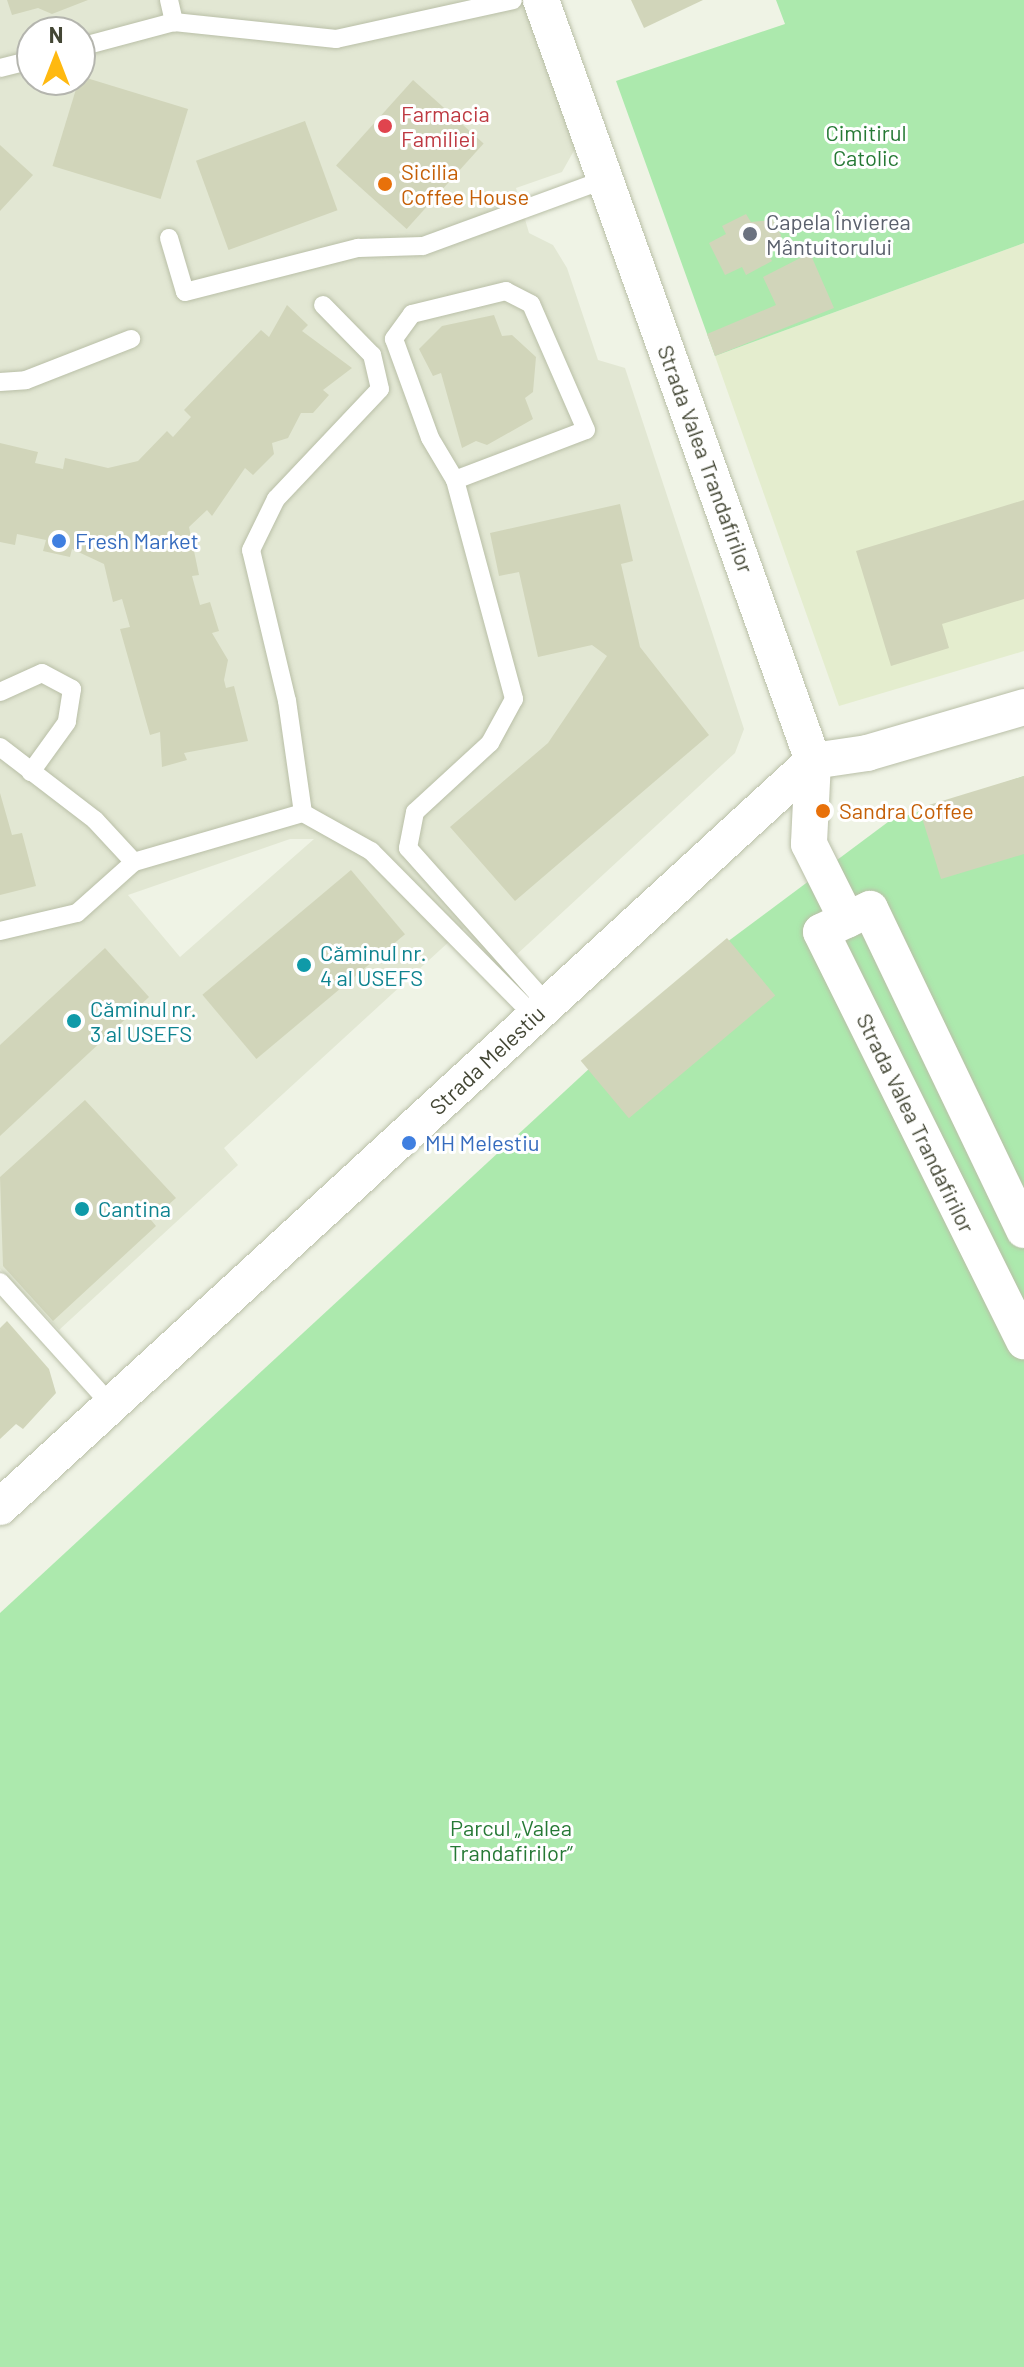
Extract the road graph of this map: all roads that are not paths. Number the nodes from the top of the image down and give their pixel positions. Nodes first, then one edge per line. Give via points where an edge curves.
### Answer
1 (169, 0) edge
2 (513, 0) edge
3 (541, 0) edge
4 (174, 22) junction
5 (96, 43) edge
6 (606, 179) junction
7 (169, 238) dead end
8 (323, 305) dead end
9 (131, 339) dead end
10 (0, 382) edge
11 (455, 480) junction
12 (0, 692) edge
13 (1024, 707) edge
14 (0, 747) edge
15 (813, 761) junction
16 (31, 772) junction
17 (303, 813) junction
18 (134, 862) junction
19 (847, 920) junction
20 (0, 931) edge
21 (541, 1010) junction
22 (1024, 1230) edge
23 (0, 1282) edge
24 (1024, 1341) edge
25 (112, 1406) junction
26 (0, 1507) edge

1 - 4 lane
2 - 4 lane via 336,39
3 - 6 street, Strada Valea Trandafirilor
4 - 5 lane
6 - 7 lane via 423,246 358,248 185,292
6 - 15 street, Strada Valea Trandafirilor
8 - 17 lane via 372,355 380,389 268,509 251,550 287,701
9 - 10 lane via 26,380
11 - 11 lane via 430,438 394,339 412,314 506,291 531,304 586,430
11 - 21 lane via 514,699 490,743 415,812 408,848
12 - 16 lane via 42,673 72,689 67,722
13 - 15 street via 867,753
14 - 16 lane
15 - 19 street, Strada Valea Trandafirilor via 809,844
15 - 21 street, Strada Melestiu
16 - 18 lane via 95,820
17 - 18 lane
17 - 21 lane via 371,851
18 - 20 lane via 77,913
19 - 22 street via 870,909
19 - 24 street, Strada Valea Trandafirilor via 821,932
21 - 25 street, Strada Melestiu
23 - 25 lane
25 - 26 street, Strada Melestiu

